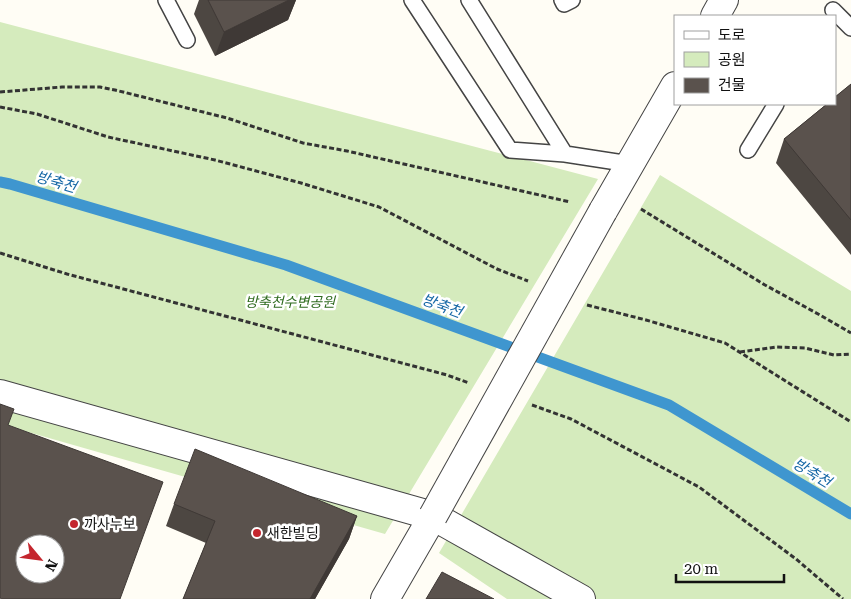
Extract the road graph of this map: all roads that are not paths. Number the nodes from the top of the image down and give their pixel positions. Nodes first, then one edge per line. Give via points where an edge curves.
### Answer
1 (166, 0) edge
2 (412, 0) edge
3 (469, 0) edge
4 (562, 0) edge
5 (572, 0) edge
6 (724, 0) edge
7 (834, 9) edge
8 (716, 15) edge
9 (851, 28) edge
10 (188, 40) dead end
11 (674, 88) edge
12 (775, 105) edge
13 (748, 150) dead end
14 (565, 154) junction
15 (630, 164) junction
16 (0, 394) edge
17 (433, 516) junction
18 (385, 599) edge
19 (581, 599) edge

1 - 10 lane
2 - 14 lane via 510,150
3 - 14 lane
4 - 5 lane via 564,4
6 - 8 street
7 - 9 lane
11 - 15 street
12 - 13 lane
14 - 15 lane
15 - 17 street, bridge
16 - 17 street
17 - 18 street
17 - 19 street

